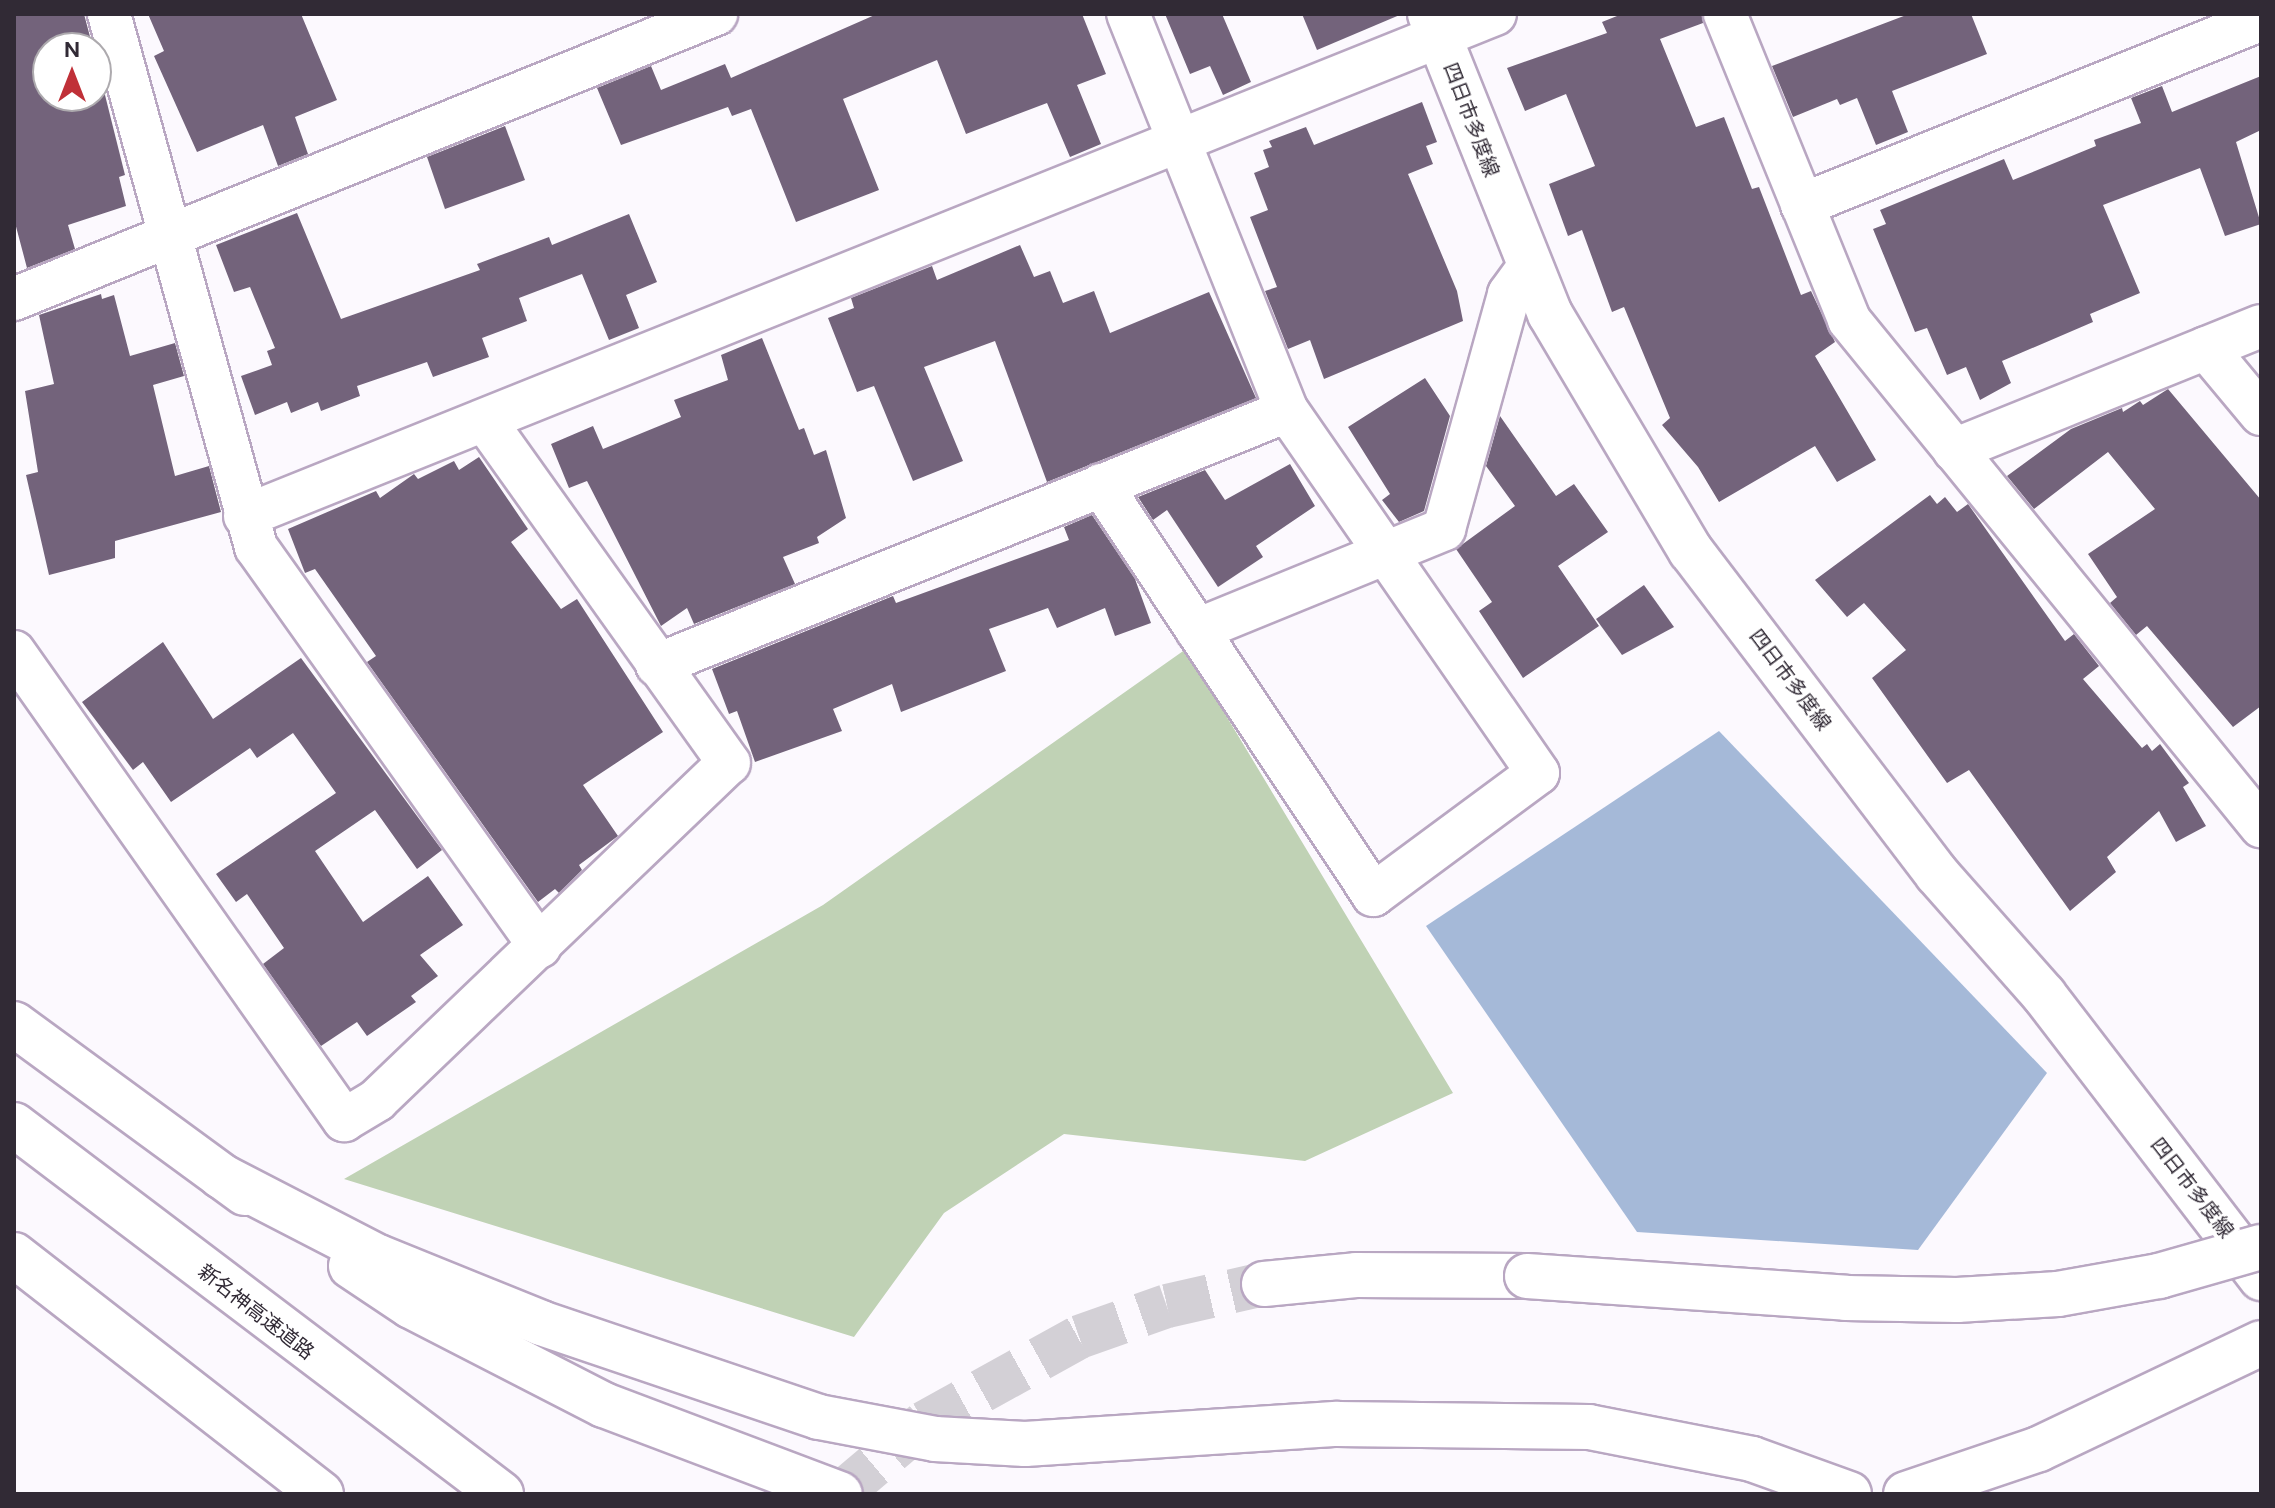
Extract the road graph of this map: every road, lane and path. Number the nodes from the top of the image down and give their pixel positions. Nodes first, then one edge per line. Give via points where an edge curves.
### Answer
1 (109, 14) edge
2 (716, 14) edge
3 (1128, 14) edge
4 (1495, 14) edge
5 (1725, 14) edge
6 (2261, 20) edge
7 (1434, 25) edge
8 (1179, 143) junction
9 (1802, 205) junction
10 (172, 234) junction
11 (1529, 266) junction
12 (14, 299) edge
13 (2261, 326) edge
14 (2206, 348) junction
15 (1287, 411) junction
16 (2261, 414) edge
17 (486, 422) junction
18 (1954, 450) junction
19 (1101, 485) junction
20 (245, 516) junction
21 (1386, 554) junction
22 (1197, 630) junction
23 (14, 652) edge
24 (657, 665) junction
25 (2261, 826) edge
26 (540, 946) junction
27 (14, 1024) edge
28 (14, 1125) edge
29 (221, 1176) junction
30 (2261, 1247) edge
31 (14, 1255) edge
32 (2261, 1278) edge
33 (1264, 1284) tunnel mouth
34 (2261, 1343) edge
35 (321, 1494) edge
36 (501, 1494) edge
37 (840, 1494) edge
38 (1849, 1494) edge
39 (1906, 1494) edge

1 - 10 street
2 - 10 street
3 - 8 street
4 - 7 street
5 - 9 street
6 - 9 street
7 - 8 street
7 - 11 main road, 四日市多度線
8 - 15 street
8 - 17 street
9 - 18 street via 1849,320
10 - 12 street
10 - 20 street
11 - 21 street via 1509,294 1444,529
11 - 32 main road, 四日市多度線 via 1594,396 1691,551 1937,874 2044,995
13 - 14 street
14 - 16 street
14 - 18 street
15 - 19 street
15 - 21 street
17 - 20 street
17 - 24 street
18 - 25 street
19 - 22 street
19 - 24 street
20 - 26 street via 256,547
21 - 22 street
21 - 22 street via 1538,773 1373,895
23 - 26 street via 344,1120 377,1100
24 - 26 street via 729,763
27 - 29 main road
28 - 36 main road, 新名神高速道路
29 - 37 main road via 411,1306 482,1345 604,1405
29 - 38 main road via 378,1257 556,1328 819,1417 935,1439 1025,1444 1337,1424 1530,1423 1665,1439 1752,1459
30 - 33 main road, bridge via 2159,1276 2058,1294 1957,1300 1846,1298 1527,1276 1356,1275
31 - 35 main road
34 - 39 main road via 2039,1449

